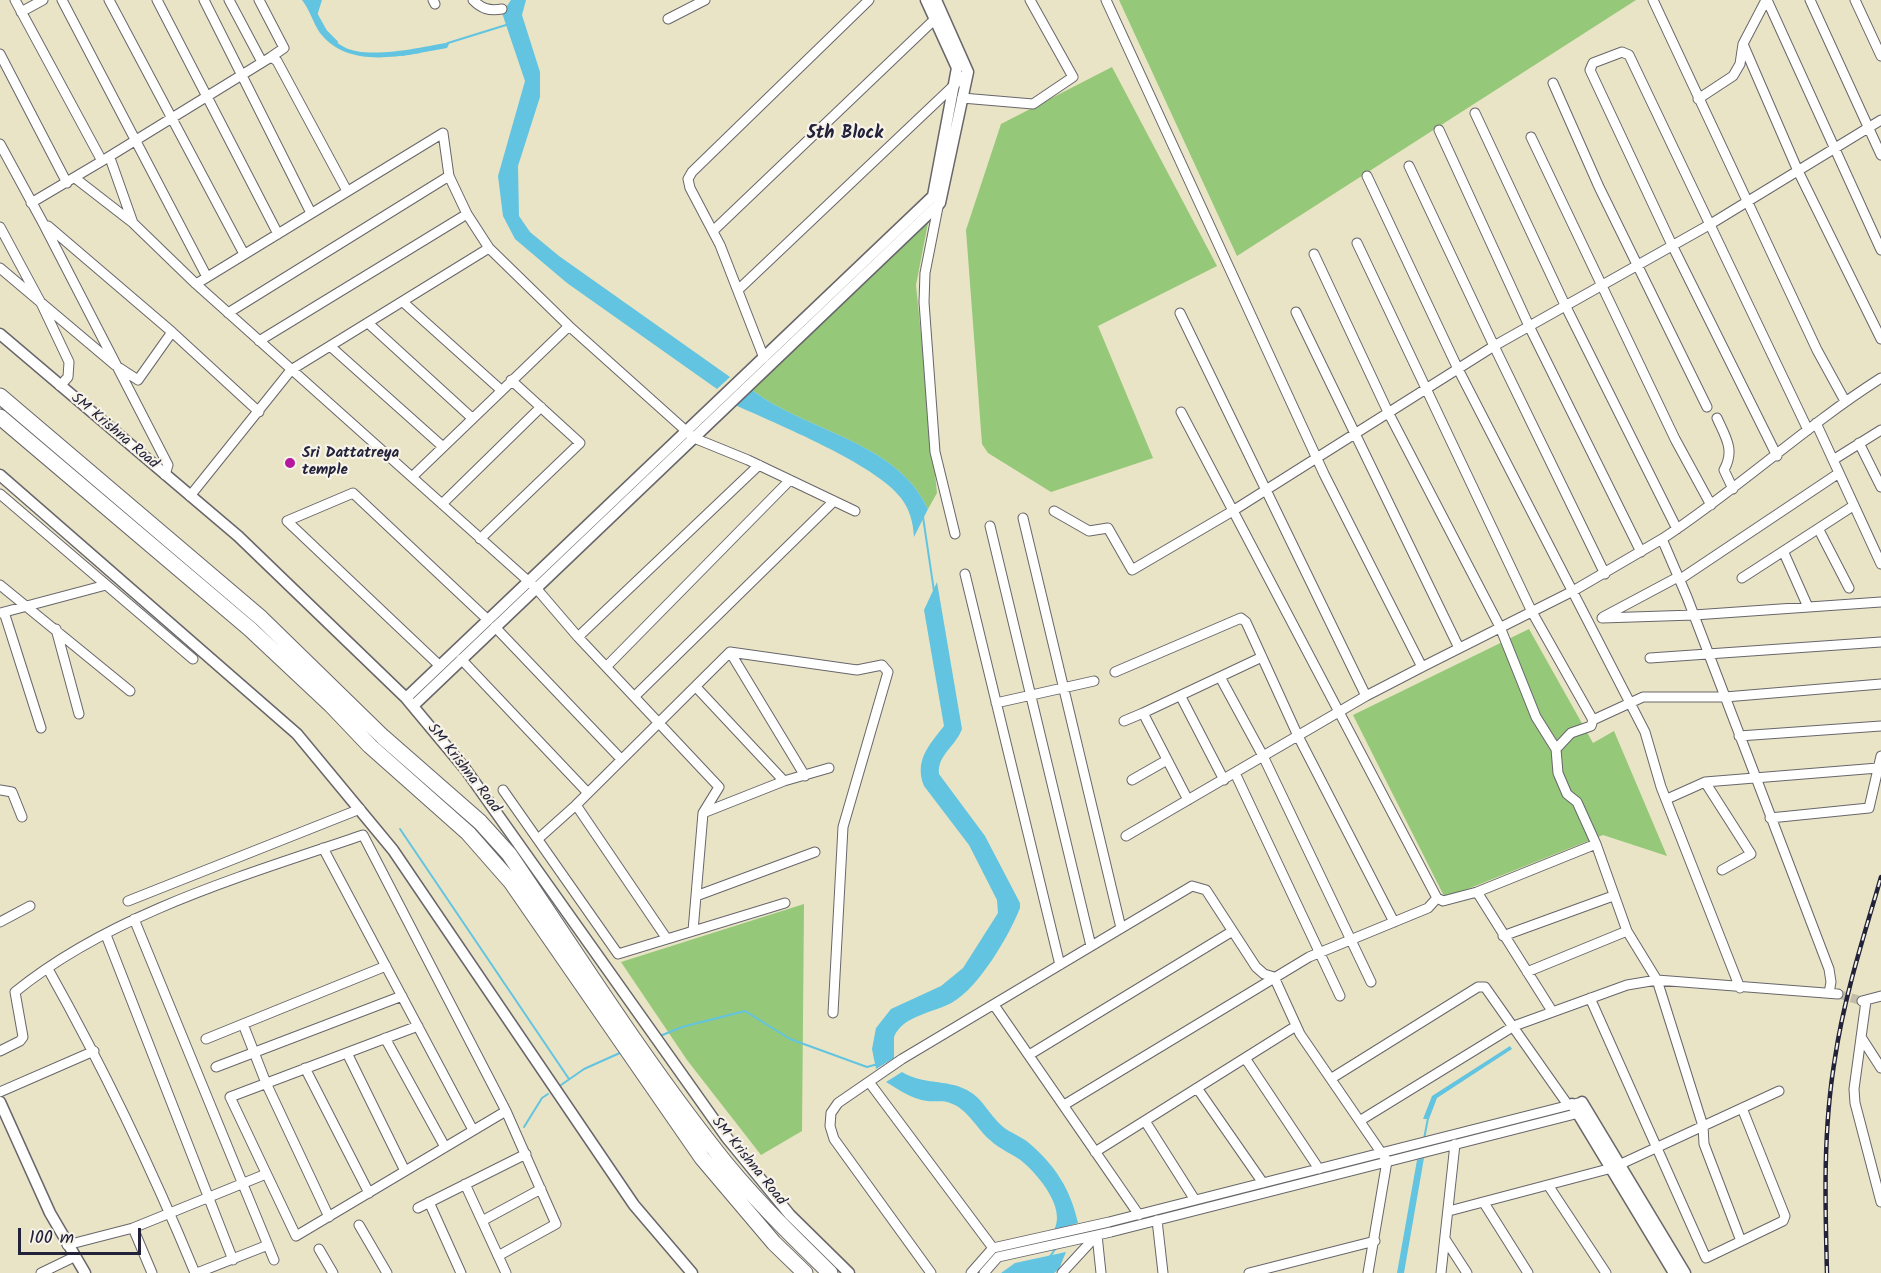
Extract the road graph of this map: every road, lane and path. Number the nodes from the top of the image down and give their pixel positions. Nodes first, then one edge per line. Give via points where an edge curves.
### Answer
1 (15, 0) edge
2 (43, 0) edge
3 (62, 0) edge
4 (109, 0) edge
5 (157, 0) edge
6 (204, 0) edge
7 (230, 0) edge
8 (259, 0) edge
9 (473, 0) edge
10 (705, 0) edge
11 (869, 0) edge
12 (926, 0) edge
13 (936, 0) edge
14 (1030, 0) edge
15 (1106, 0) edge
16 (1653, 0) edge
17 (1767, 0) edge
18 (1810, 0) edge
19 (1855, 0) edge
20 (691, 3) edge
21 (502, 9) dead end
22 (21, 12) junction
23 (668, 19) dead end
24 (934, 19) junction
25 (1743, 44) junction
26 (0, 54) edge
27 (1881, 56) edge
28 (266, 60) junction
29 (968, 72) junction
30 (241, 75) junction
31 (956, 82) junction
32 (1553, 83) dead end
33 (209, 95) junction
34 (962, 98) junction
35 (1698, 99) junction
36 (1475, 113) dead end
37 (172, 118) junction
38 (1881, 120) edge
39 (1867, 128) junction
40 (1439, 130) dead end
41 (1531, 137) dead end
42 (136, 141) junction
43 (0, 144) edge
44 (1833, 149) junction
45 (1881, 155) edge
46 (106, 159) junction
47 (1409, 166) dead end
48 (1798, 171) junction
49 (449, 176) junction
50 (1367, 176) dead end
51 (71, 181) junction
52 (347, 191) junction
53 (937, 200) junction
54 (1747, 202) junction
55 (32, 203) junction
56 (311, 213) junction
57 (467, 214) junction
58 (44, 223) junction
59 (133, 223) junction
60 (1708, 225) junction
61 (0, 227) edge
62 (713, 231) junction
63 (278, 234) junction
64 (1357, 243) dead end
65 (1672, 245) junction
66 (489, 248) junction
67 (1881, 250) edge
68 (244, 254) junction
69 (1314, 254) dead end
70 (1636, 265) junction
71 (0, 268) edge
72 (207, 277) junction
73 (196, 284) junction
74 (1600, 285) junction
75 (738, 290) junction
76 (403, 302) junction
77 (42, 305) junction
78 (1565, 305) junction
79 (1296, 312) dead end
80 (228, 313) junction
81 (1180, 313) dead end
82 (368, 323) junction
83 (569, 326) junction
84 (1529, 326) junction
85 (172, 332) junction
86 (0, 334) edge
87 (1881, 339) edge
88 (259, 341) junction
89 (330, 346) junction
90 (1494, 346) junction
91 (764, 358) junction
92 (115, 365) junction
93 (1458, 369) junction
94 (291, 370) junction
95 (1881, 378) edge
96 (511, 380) junction
97 (60, 386) junction
98 (1427, 387) junction
99 (501, 390) junction
100 (0, 396) edge
101 (1845, 401) junction
102 (541, 407) junction
103 (1707, 407) dead end
104 (259, 412) junction
105 (1181, 412) dead end
106 (1388, 412) junction
107 (0, 417) edge
108 (472, 418) junction
109 (1717, 418) dead end
110 (1816, 423) junction
111 (1808, 430) junction
112 (1881, 430) edge
113 (1353, 433) junction
114 (690, 434) junction
115 (1859, 443) junction
116 (442, 446) junction
117 (1316, 456) junction
118 (1777, 456) junction
119 (1833, 460) junction
120 (759, 465) junction
121 (1839, 473) junction
122 (0, 475) edge
123 (165, 475) junction
124 (412, 477) junction
125 (790, 480) junction
126 (1881, 487) edge
127 (1733, 489) junction
128 (1265, 490) junction
129 (0, 494) edge
130 (190, 496) junction
131 (834, 501) junction
132 (442, 504) junction
133 (1712, 505) junction
134 (1853, 506) junction
135 (1054, 511) dead end
136 (855, 512) dead end
137 (1231, 512) junction
138 (1023, 518) dead end
139 (990, 526) dead end
140 (1677, 530) junction
141 (1819, 530) junction
142 (955, 534) dead end
143 (480, 539) junction
144 (1662, 539) junction
145 (1641, 552) junction
146 (1784, 553) junction
147 (1881, 564) edge
148 (965, 574) dead end
149 (1605, 574) junction
150 (1679, 578) junction
151 (1742, 578) dead end
152 (532, 584) junction
153 (0, 585) edge
154 (106, 585) junction
155 (1849, 588) dead end
156 (1573, 591) junction
157 (225, 598) junction
158 (1881, 602) edge
159 (28, 607) junction
160 (1808, 607) junction
161 (1532, 612) junction
162 (2, 613) edge
163 (1694, 615) junction
164 (1602, 618) junction
165 (1591, 623) junction
166 (491, 624) junction
167 (1500, 627) junction
168 (56, 630) junction
169 (578, 637) junction
170 (1881, 642) edge
171 (1459, 648) junction
172 (730, 652) junction
173 (1709, 654) junction
174 (1262, 657) junction
175 (1650, 658) dead end
176 (193, 659) dead end
177 (461, 659) junction
178 (440, 666) junction
179 (607, 666) junction
180 (1422, 667) junction
181 (1115, 672) dead end
182 (1220, 677) junction
183 (1094, 681) dead end
184 (1881, 684) edge
185 (696, 687) junction
186 (1063, 688) junction
187 (130, 691) dead end
188 (1030, 695) junction
189 (635, 696) junction
190 (1366, 696) junction
191 (1181, 697) junction
192 (1725, 697) junction
193 (1631, 701) junction
194 (409, 702) junction
195 (996, 703) junction
196 (1340, 711) junction
197 (1143, 713) junction
198 (79, 714) dead end
199 (1593, 720) junction
200 (1124, 721) dead end
201 (657, 722) junction
202 (1881, 726) edge
203 (41, 728) dead end
204 (1298, 736) junction
205 (1739, 736) junction
206 (1556, 748) junction
207 (1263, 756) junction
208 (1881, 756) edge
209 (621, 759) junction
210 (1167, 760) junction
211 (829, 768) dead end
212 (1878, 768) junction
213 (1235, 773) junction
214 (805, 776) junction
215 (1754, 777) junction
216 (1132, 780) dead end
217 (1224, 780) junction
218 (784, 781) junction
219 (1705, 782) junction
220 (0, 790) edge
221 (503, 790) dead end
222 (587, 792) junction
223 (1667, 799) junction
224 (1188, 800) junction
225 (576, 805) junction
226 (360, 809) junction
227 (703, 813) junction
228 (22, 817) dead end
229 (1770, 818) junction
230 (1126, 836) dead end
231 (538, 839) junction
232 (1596, 844) junction
233 (323, 848) junction
234 (814, 852) dead end
235 (1722, 870) dead end
236 (1477, 892) junction
237 (696, 896) junction
238 (1613, 896) junction
239 (1437, 898) junction
240 (128, 901) dead end
241 (785, 903) dead end
242 (30, 906) dead end
243 (134, 919) junction
244 (0, 922) edge
245 (1394, 922) junction
246 (1121, 928) junction
247 (693, 931) junction
248 (1627, 931) junction
249 (1231, 932) junction
250 (106, 935) junction
251 (1503, 936) junction
252 (667, 939) junction
253 (1352, 939) junction
254 (1091, 946) junction
255 (1320, 952) junction
256 (1060, 965) junction
257 (386, 966) junction
258 (48, 969) junction
259 (1527, 972) junction
260 (1274, 977) junction
261 (1657, 980) junction
262 (1371, 982) dead end
263 (592, 988) junction
264 (1740, 988) junction
265 (402, 996) junction
266 (1340, 996) dead end
267 (1881, 996) edge
268 (1590, 998) junction
269 (994, 1005) junction
270 (1552, 1011) junction
271 (833, 1013) dead end
272 (243, 1024) junction
273 (418, 1026) junction
274 (1296, 1026) junction
275 (1514, 1026) junction
276 (1861, 1037) junction
277 (385, 1038) junction
278 (206, 1039) dead end
279 (0, 1051) edge
280 (94, 1051) junction
281 (254, 1053) junction
282 (347, 1053) junction
283 (1029, 1055) junction
284 (1245, 1058) junction
285 (216, 1067) dead end
286 (305, 1068) junction
287 (1881, 1068) edge
288 (1332, 1078) junction
289 (869, 1082) junction
290 (266, 1083) junction
291 (1197, 1088) junction
292 (1779, 1091) dead end
293 (0, 1092) edge
294 (0, 1102) edge
295 (1064, 1105) junction
296 (1577, 1107) junction
297 (1743, 1108) junction
298 (506, 1111) junction
299 (1362, 1120) junction
300 (1144, 1121) junction
301 (1703, 1126) junction
302 (473, 1130) junction
303 (1455, 1144) junction
304 (445, 1147) junction
305 (1654, 1147) junction
306 (1420, 1150) junction
307 (1095, 1152) junction
308 (708, 1153) junction
309 (526, 1154) junction
310 (1385, 1157) junction
311 (1616, 1166) junction
312 (1319, 1169) junction
313 (405, 1171) junction
314 (266, 1174) junction
315 (243, 1183) junction
316 (1263, 1183) junction
317 (465, 1184) junction
318 (1548, 1185) junction
319 (541, 1189) junction
320 (369, 1193) junction
321 (207, 1198) junction
322 (1195, 1200) junction
323 (429, 1202) junction
324 (1881, 1202) edge
325 (1484, 1203) junction
326 (417, 1208) dead end
327 (1449, 1210) junction
328 (170, 1213) junction
329 (1139, 1215) junction
330 (329, 1217) junction
331 (1156, 1220) junction
332 (482, 1221) junction
333 (1109, 1222) junction
334 (359, 1225) dead end
335 (133, 1228) junction
336 (1097, 1235) junction
337 (1445, 1239) junction
338 (1375, 1241) junction
339 (1741, 1241) junction
340 (67, 1245) junction
341 (268, 1245) junction
342 (993, 1248) junction
343 (319, 1249) dead end
344 (498, 1256) junction
345 (74, 1257) junction
346 (233, 1260) junction
347 (274, 1260) dead end
348 (40, 1273) edge
349 (85, 1273) edge
350 (152, 1273) edge
351 (196, 1273) edge
352 (333, 1273) edge
353 (387, 1273) edge
354 (461, 1273) edge
355 (506, 1273) edge
356 (692, 1273) edge
357 (805, 1273) edge
358 (830, 1273) edge
359 (849, 1273) edge
360 (931, 1273) edge
361 (971, 1273) edge
362 (984, 1273) edge
363 (1062, 1273) edge
364 (1101, 1273) edge
365 (1163, 1273) edge
366 (1249, 1273) edge
367 (1368, 1273) edge
368 (1441, 1273) edge
369 (1467, 1273) edge
370 (1528, 1273) edge
371 (1606, 1273) edge
372 (1674, 1273) edge
373 (1685, 1273) edge

1 - 22 street
2 - 22 street
3 - 42 street
4 - 37 street
5 - 33 street
6 - 30 street
7 - 28 street
8 - 28 street via 284,48
9 - 21 street via 480,7
10 - 20 street
11 - 62 street via 692,172 688,178 690,188
12 - 24 street
13 - 29 street
14 - 34 street via 1073,77 1033,104
15 - 117 street
16 - 35 street
17 - 25 street
17 - 44 street
18 - 39 street
19 - 27 street
20 - 23 street
22 - 46 street
24 - 31 street via 957,68
24 - 62 street
25 - 35 street via 1740,64 1733,76
25 - 48 street
26 - 51 street
28 - 30 street
28 - 52 street via 277,61
29 - 31 street
29 - 34 street
30 - 33 street
30 - 56 street
31 - 53 street
31 - 75 street
32 - 70 street
33 - 37 street
33 - 63 street
34 - 53 street
35 - 54 street
36 - 78 street
37 - 42 street
37 - 68 street
38 - 39 street
39 - 44 street
39 - 45 street
40 - 84 street
41 - 74 street
42 - 46 street
42 - 72 street
43 - 55 street
44 - 48 street
44 - 67 street
46 - 51 street
46 - 59 street
47 - 90 street
48 - 54 street
48 - 87 street
49 - 52 street via 443,133
49 - 57 street
49 - 80 street
50 - 93 street
51 - 55 street
51 - 59 street
52 - 56 street
53 - 91 street
53 - 114 street
53 - 142 street via 924,302 935,452
54 - 60 street
54 - 101 street
55 - 58 street
56 - 63 street
57 - 66 street
57 - 88 street
58 - 85 street
58 - 92 street
59 - 73 street
60 - 65 street
60 - 65 street via 1629,55 1622,52 1593,63 1590,70
60 - 111 street
61 - 77 street
62 - 75 street
63 - 68 street
64 - 98 street
65 - 70 street
65 - 118 street
66 - 76 street
66 - 83 street
68 - 72 street
69 - 106 street
70 - 74 street
70 - 103 street
71 - 77 street
72 - 73 street
73 - 80 street
74 - 78 street
74 - 133 street via 1675,439
75 - 91 street
76 - 82 street
76 - 99 street
77 - 92 street
77 - 97 street via 69,362 68,377
78 - 84 street
78 - 140 street
79 - 113 street
80 - 88 street
81 - 128 street
82 - 89 street
82 - 108 street
83 - 96 street
83 - 114 street
84 - 90 street
84 - 145 street
85 - 92 street via 138,380
85 - 104 street
86 - 97 street, SM Krishna Road
88 - 94 street
89 - 94 street
89 - 116 street
90 - 93 street
90 - 149 street
91 - 114 street
92 - 123 street via 168,465
93 - 98 street
93 - 156 street
94 - 104 street
94 - 124 street
95 - 101 street
96 - 99 street
96 - 102 street
97 - 123 street, SM Krishna Road
98 - 106 street
98 - 161 street
99 - 108 street
100 - 157 highway, SM Krishna Road
101 - 110 street
102 - 132 street
102 - 143 street via 580,443
104 - 130 street
105 - 137 street
106 - 113 street
106 - 167 street
107 - 157 highway, SM Krishna Road
108 - 116 street
109 - 127 street via 1731,447 1724,470
110 - 111 street
110 - 119 street
111 - 118 street
112 - 115 street
113 - 117 street
113 - 171 street
114 - 120 street
114 - 152 street
115 - 119 street
115 - 126 street
116 - 124 street
117 - 128 street
117 - 180 street
118 - 127 street
119 - 121 street
120 - 125 street
120 - 169 street
121 - 134 street
121 - 150 street
122 - 226 street via 297,734
123 - 130 street, SM Krishna Road
124 - 132 street
125 - 131 street
125 - 179 street
127 - 133 street
128 - 137 street
128 - 190 street
129 - 154 street
130 - 194 street, SM Krishna Road via 237,536
131 - 136 street
131 - 189 street
132 - 143 street
133 - 140 street
134 - 141 street
134 - 147 street
135 - 137 street via 1089,531 1108,528 1132,570
137 - 196 street
138 - 186 street
139 - 188 street
140 - 144 street
141 - 146 street
141 - 155 street
143 - 152 street
144 - 145 street
144 - 150 street
145 - 149 street
146 - 151 street
146 - 160 street
148 - 195 street
149 - 156 street
150 - 163 street
150 - 164 street
152 - 166 street
152 - 169 street
153 - 159 street
154 - 159 street
154 - 176 street
156 - 161 street
156 - 165 street
157 - 263 highway, SM Krishna Road via 347,722 468,833
157 - 263 highway, SM Krishna Road via 261,618 480,822 509,854
158 - 160 street
159 - 162 street
159 - 168 street
160 - 163 street
161 - 167 street
161 - 199 street
162 - 203 street
163 - 164 street
163 - 173 street
164 - 165 street
165 - 193 street
166 - 177 street
166 - 178 street
166 - 178 street via 353,493 287,520
166 - 209 street
167 - 171 street
167 - 206 street via 1536,717
168 - 187 street
168 - 198 street
169 - 179 street
170 - 173 street
171 - 180 street
172 - 185 street
172 - 214 street
172 - 271 street via 857,670 882,665 888,672 843,827
173 - 175 street
173 - 192 street
174 - 181 street via 1241,618
174 - 182 street
174 - 204 street
177 - 194 street
177 - 222 street
178 - 194 street
179 - 189 street
180 - 190 street
182 - 191 street via 1186,691
182 - 207 street
183 - 186 street
184 - 192 street
185 - 201 street
185 - 218 street
186 - 188 street
186 - 246 street
188 - 195 street
188 - 254 street
189 - 201 street
190 - 196 street
191 - 197 street
191 - 217 street
192 - 193 street via 1642,697
192 - 205 street
193 - 199 street
193 - 223 street
194 - 359 street, SM Krishna Road via 466,770 727,1138 790,1215
195 - 256 street
196 - 204 street
196 - 239 street
197 - 200 street
197 - 210 street
199 - 206 street via 1591,726 1571,733
201 - 209 street
201 - 227 street via 719,787
202 - 205 street
204 - 207 street
204 - 245 street
205 - 215 street
206 - 232 street via 1558,773 1567,794 1577,802
207 - 213 street
207 - 253 street
208 - 212 street
209 - 222 street
210 - 216 street
210 - 224 street
211 - 214 street
212 - 215 street
212 - 229 street via 1869,808
213 - 217 street
213 - 255 street
214 - 218 street
215 - 219 street
215 - 229 street
217 - 224 street
218 - 227 street
219 - 223 street
219 - 235 street via 1751,854
220 - 228 street via 12,792
221 - 231 street
222 - 225 street
223 - 264 street
224 - 230 street
225 - 231 street
225 - 252 street
226 - 240 street
226 - 356 street via 393,850 634,1204
227 - 237 street
229 - 264 street via 1829,969 1833,993
231 - 252 street via 618,954
232 - 236 street
232 - 238 street
233 - 243 street
233 - 257 street
233 - 298 street via 363,834
234 - 237 street
236 - 239 street via 1443,901
236 - 251 street
237 - 247 street
238 - 248 street
238 - 251 street
239 - 245 street via 1428,908
241 - 247 street
242 - 244 street
243 - 250 street
243 - 315 street
245 - 253 street
246 - 249 street via 1197,885 1206,890
246 - 254 street
247 - 252 street
248 - 259 street
248 - 261 street
249 - 260 street via 1256,967
249 - 283 street
250 - 258 street
250 - 321 street
251 - 259 street
253 - 255 street
253 - 262 street
254 - 256 street
255 - 260 street
255 - 266 street
256 - 269 street
257 - 265 street
257 - 272 street
258 - 279 street via 15,992 23,1037
258 - 280 street
259 - 270 street
260 - 274 street
260 - 295 street
261 - 264 street
261 - 268 street via 1627,984
261 - 301 street
263 - 308 highway, SM Krishna Road
265 - 273 street
265 - 281 street
267 - 276 street via 1864,1001
268 - 270 street
268 - 305 street
269 - 283 street
269 - 289 street
270 - 275 street
272 - 278 street
272 - 281 street
273 - 277 street
273 - 302 street
274 - 284 street
274 - 288 street
275 - 288 street via 1485,987 1478,987
275 - 296 street
275 - 299 street
276 - 287 street
276 - 324 street via 1855,1103
277 - 282 street
277 - 304 street
280 - 293 street
280 - 328 street
281 - 285 street
281 - 290 street
282 - 286 street
282 - 313 street
283 - 295 street
284 - 291 street
284 - 312 street
286 - 290 street
286 - 320 street
288 - 299 street
289 - 342 street
289 - 360 street via 838,1103 831,1113 834,1139
290 - 314 street via 230,1097
290 - 330 street
291 - 300 street
291 - 316 street
292 - 297 street
294 - 340 street
295 - 307 street
296 - 303 street
296 - 306 street via 1427,1141
296 - 311 street
297 - 301 street
297 - 339 street via 1785,1216 1783,1221
298 - 302 street
298 - 309 street
299 - 310 street
300 - 307 street
300 - 322 street
301 - 305 street
301 - 339 street via 1704,1144
302 - 304 street
303 - 306 street
303 - 327 street
304 - 313 street
305 - 311 street
305 - 339 street via 1706,1258
306 - 310 street
307 - 329 street
308 - 357 highway, SM Krishna Road via 774,1243
308 - 358 highway, SM Krishna Road
309 - 317 street
309 - 319 street
310 - 312 street
310 - 331 street
310 - 338 street
311 - 318 street
311 - 372 street
311 - 373 street
312 - 316 street
313 - 320 street
314 - 315 street
314 - 330 street via 296,1236
315 - 321 street
315 - 341 street
316 - 322 street
317 - 323 street
317 - 332 street
318 - 325 street
318 - 371 street
319 - 332 street
319 - 344 street via 556,1224
320 - 330 street
321 - 328 street
321 - 346 street
322 - 329 street
323 - 326 street
323 - 354 street
325 - 327 street
325 - 370 street
327 - 337 street
328 - 335 street
328 - 351 street
329 - 333 street
331 - 336 street
331 - 365 street
332 - 344 street
333 - 336 street
333 - 342 street
334 - 353 street
335 - 340 street
335 - 350 street
336 - 362 street via 998,1257
336 - 363 street
336 - 364 street
337 - 368 street
337 - 369 street
338 - 366 street
338 - 367 street
340 - 345 street
341 - 346 street
341 - 347 street
342 - 361 street
343 - 352 street
344 - 355 street
345 - 348 street
345 - 349 street
346 - 351 street

